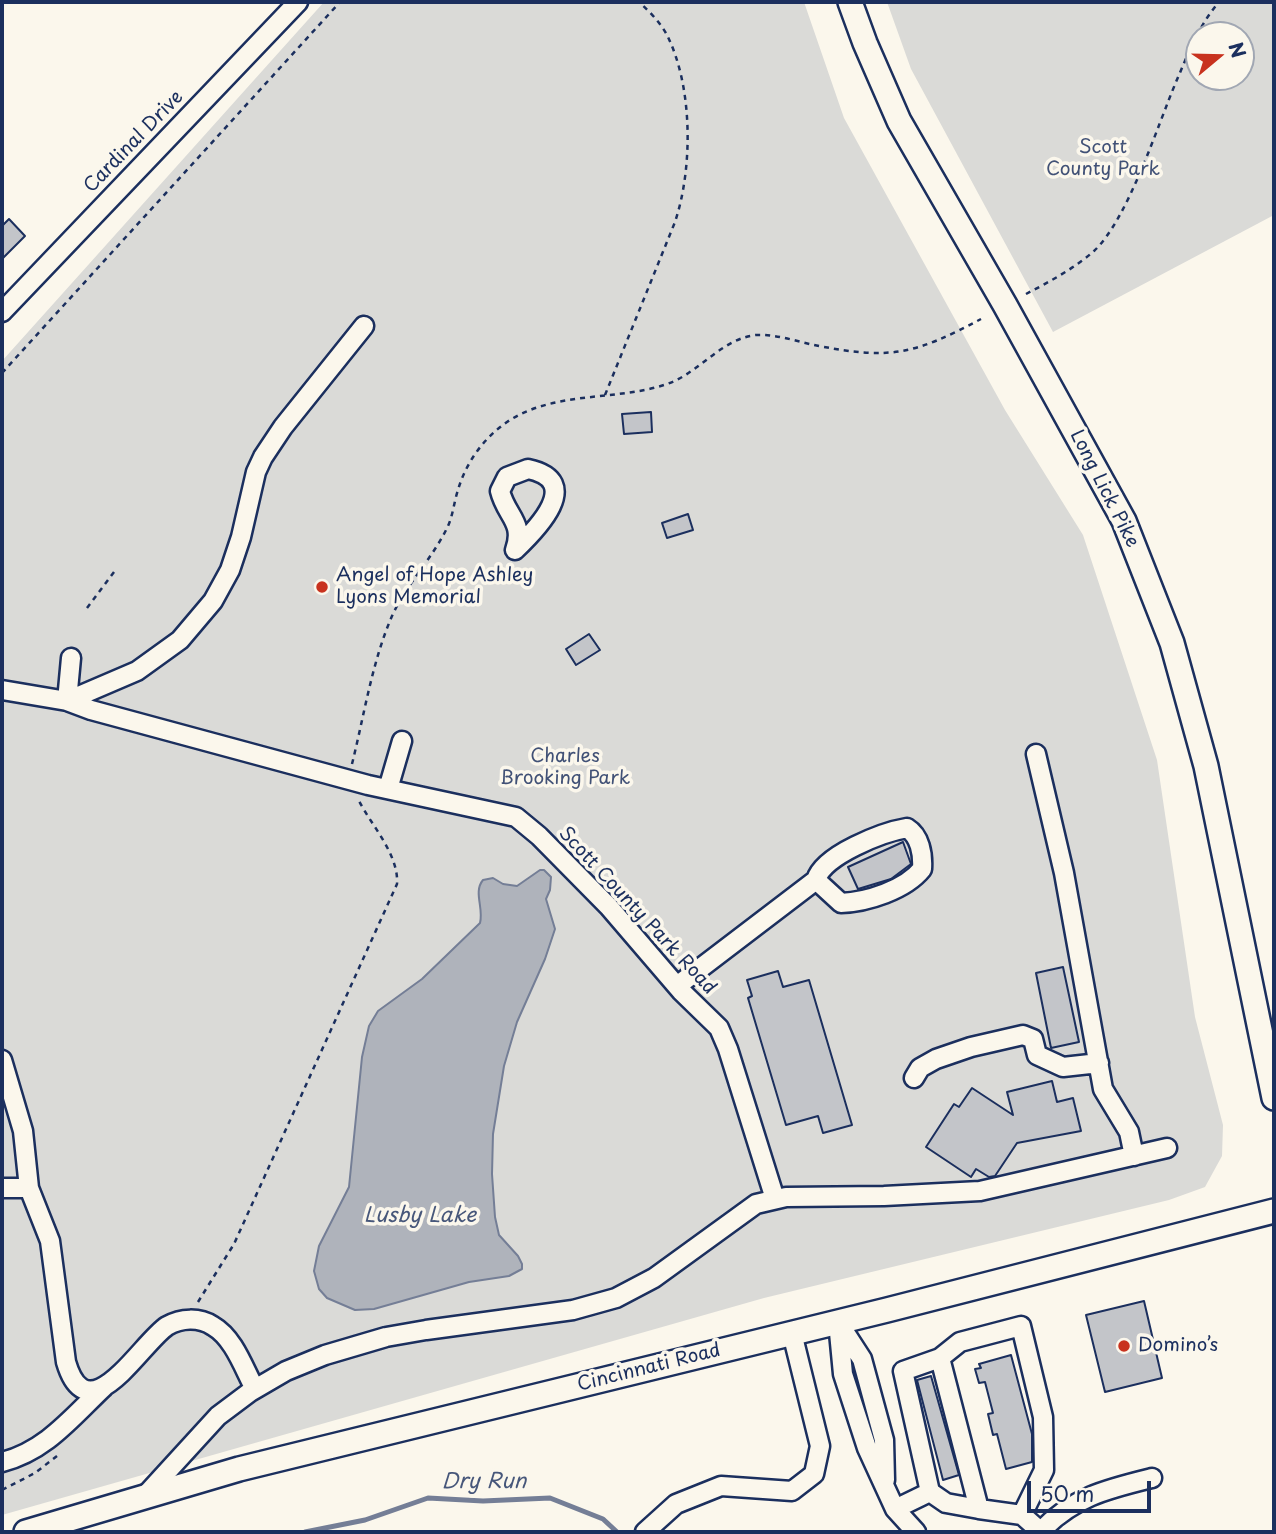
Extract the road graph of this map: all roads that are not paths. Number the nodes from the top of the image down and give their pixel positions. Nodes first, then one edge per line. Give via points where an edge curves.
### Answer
1 (298, 2) edge
2 (850, 2) edge
3 (2, 311) edge
4 (364, 326) dead end
5 (71, 658) dead end
6 (2, 691) edge
7 (67, 701) junction
8 (402, 741) dead end
9 (1036, 754) dead end
10 (388, 789) junction
11 (816, 880) junction
12 (677, 986) junction
13 (2, 1060) edge
14 (1099, 1063) junction
15 (914, 1078) dead end
16 (1274, 1098) edge
17 (1167, 1148) dead end
18 (1134, 1156) junction
19 (2, 1188) edge
20 (29, 1188) junction
21 (775, 1199) junction
22 (1274, 1211) edge
23 (838, 1322) junction
24 (792, 1334) junction
25 (940, 1358) junction
26 (104, 1387) junction
27 (255, 1389) junction
28 (2, 1462) edge
29 (1152, 1478) dead end
30 (930, 1492) junction
31 (143, 1497) junction
32 (895, 1509) junction
33 (979, 1509) junction
34 (1022, 1515) junction
35 (26, 1532) edge
36 (645, 1532) edge
37 (916, 1532) edge
38 (1040, 1532) edge

1 - 3 street, Cardinal Drive
2 - 16 main road, Long Lick Pike via 899,121 1124,521 1172,643 1206,766
4 - 7 street via 262,457 230,570 203,615 152,662
5 - 7 street
6 - 7 street, Scott County Park Road
7 - 10 street, Scott County Park Road
8 - 10 street
9 - 14 street via 1064,873
10 - 12 street, Scott County Park Road via 516,817 577,873
11 - 11 street via 829,862 894,830 913,832 921,849 922,869 913,880 874,896 841,903
11 - 12 street
12 - 21 street, Scott County Park Road via 719,1028
13 - 20 street via 23,1131
14 - 15 street via 1063,1067 1037,1055 1033,1039 1023,1035 936,1059 920,1068
14 - 18 street via 1103,1089 1129,1132
17 - 18 street
18 - 21 street via 980,1191
19 - 20 street
20 - 26 street via 50,1241 69,1372 84,1388
21 - 27 street via 751,1206 653,1278 616,1298 573,1310 426,1329 366,1342 305,1363
22 - 23 main road, Cincinnati Road
23 - 24 main road, Cincinnati Road
23 - 32 street via 843,1374 867,1447
24 - 31 main road, Cincinnati Road via 239,1469
24 - 36 street via 820,1446 814,1474 792,1491 721,1486 676,1504
25 - 30 street via 903,1371
25 - 33 street
25 - 34 street via 960,1342 1021,1326 1043,1417 1044,1470
26 - 27 street via 157,1334 185,1320 216,1327
26 - 28 street via 43,1444
27 - 31 street via 204,1430
29 - 38 street via 1098,1492
30 - 32 street
30 - 33 street via 946,1503
31 - 35 main road, Cincinnati Road
32 - 37 street
33 - 34 street
34 - 38 street

